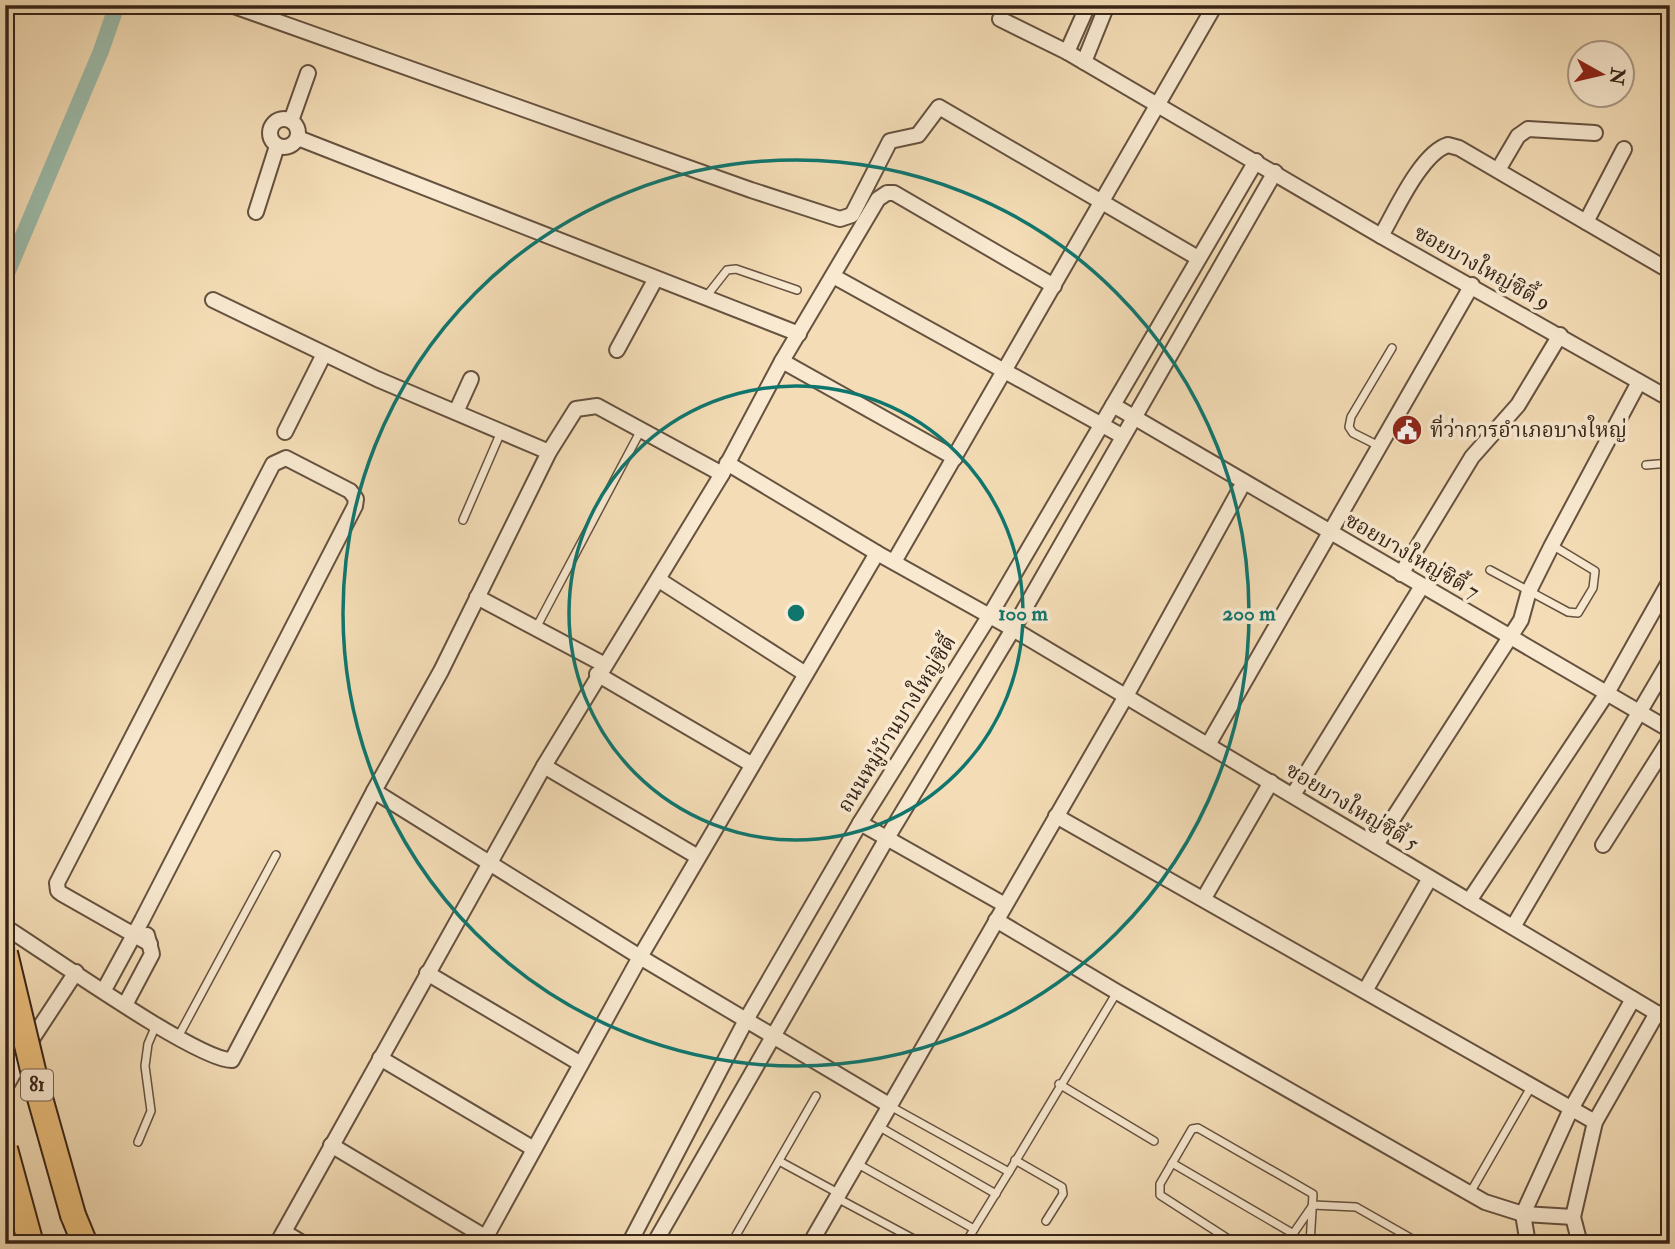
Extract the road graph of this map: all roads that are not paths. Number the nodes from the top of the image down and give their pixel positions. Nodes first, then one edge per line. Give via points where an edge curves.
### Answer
1 (231, 5) edge
2 (1088, 5) edge
3 (1107, 5) edge
4 (1215, 5) edge
5 (1000, 19) dead end
6 (1067, 52) junction
7 (1084, 62) junction
8 (308, 73) dead end
9 (1159, 105) junction
10 (291, 121) junction
11 (1595, 133) dead end
12 (298, 138) junction
13 (277, 146) junction
14 (1624, 149) dead end
15 (1256, 161) junction
16 (1498, 170) junction
17 (1275, 172) junction
18 (1102, 202) junction
19 (256, 212) dead end
20 (1586, 222) junction
21 (1381, 236) junction
22 (1198, 258) junction
23 (1669, 269) edge
24 (833, 276) junction
25 (655, 280) junction
26 (1472, 285) junction
27 (1054, 286) junction
28 (797, 290) dead end
29 (705, 298) junction
30 (214, 300) dead end
31 (799, 334) junction
32 (1560, 335) junction
33 (1392, 348) dead end
34 (617, 350) dead end
35 (324, 354) junction
36 (782, 360) junction
37 (1004, 370) junction
38 (471, 379) dead end
39 (1639, 382) junction
40 (1670, 399) edge
41 (1113, 405) junction
42 (456, 412) junction
43 (1133, 418) junction
44 (1102, 424) junction
45 (642, 429) junction
46 (285, 432) dead end
47 (501, 432) junction
48 (1122, 436) junction
49 (1381, 447) junction
50 (549, 452) junction
51 (955, 458) junction
52 (1670, 463) edge
53 (1646, 465) dead end
54 (724, 469) junction
55 (1244, 482) junction
56 (463, 520) dead end
57 (1332, 533) junction
58 (1552, 545) junction
59 (877, 553) junction
60 (895, 561) junction
61 (1490, 570) dead end
62 (1401, 574) junction
63 (659, 580) junction
64 (1670, 581) edge
65 (1422, 586) junction
66 (1530, 590) junction
67 (477, 597) junction
68 (990, 615) junction
69 (536, 628) junction
70 (1013, 629) junction
71 (1510, 637) junction
72 (1670, 660) edge
73 (600, 669) junction
74 (804, 673) junction
75 (1607, 693) junction
76 (1126, 695) junction
77 (1639, 712) junction
78 (1669, 730) edge
79 (1208, 745) junction
80 (751, 764) junction
81 (544, 766) junction
82 (1271, 782) junction
83 (374, 791) junction
84 (1293, 796) junction
85 (1056, 816) junction
86 (860, 823) junction
87 (887, 838) junction
88 (1377, 845) junction
89 (1603, 845) dead end
90 (276, 855) dead end
91 (698, 857) junction
92 (490, 862) junction
93 (1430, 878) junction
94 (1204, 898) junction
95 (1469, 901) junction
96 (1004, 905) junction
97 (996, 920) junction
98 (5, 927) edge
99 (139, 927) junction
100 (1513, 927) junction
101 (5, 953) edge
102 (640, 957) junction
103 (76, 972) junction
104 (427, 973) junction
105 (104, 989) junction
106 (1365, 991) junction
107 (1116, 992) junction
108 (1633, 999) junction
109 (125, 1005) junction
110 (1663, 1017) edge
111 (746, 1020) junction
112 (157, 1024) junction
113 (772, 1035) junction
114 (178, 1037) junction
115 (380, 1058) junction
116 (581, 1064) junction
117 (1059, 1084) junction
118 (1531, 1087) junction
119 (5, 1088) edge
120 (816, 1096) dead end
121 (889, 1105) junction
122 (1571, 1109) junction
123 (1595, 1122) junction
124 (877, 1126) junction
125 (1154, 1141) dead end
126 (138, 1142) dead end
127 (331, 1145) junction
128 (5, 1149) edge
129 (534, 1149) junction
130 (1015, 1160) junction
131 (779, 1161) junction
132 (856, 1163) junction
133 (1172, 1163) junction
134 (1009, 1172) junction
135 (1469, 1193) junction
136 (996, 1194) junction
137 (837, 1195) junction
138 (1313, 1205) junction
139 (5, 1206) edge
140 (1523, 1214) junction
141 (1573, 1217) junction
142 (32, 1219) dead end
143 (1046, 1221) dead end
144 (974, 1229) junction
145 (1292, 1233) junction
146 (280, 1238) edge
147 (483, 1240) edge
148 (31, 1244) edge
149 (83, 1244) edge
150 (304, 1244) edge
151 (629, 1244) edge
152 (654, 1244) edge
153 (731, 1244) edge
154 (810, 1244) edge
155 (923, 1244) edge
156 (965, 1244) edge
157 (1236, 1244) edge
158 (1286, 1244) edge
159 (1311, 1244) edge
160 (1421, 1244) edge
161 (1528, 1244) edge
162 (1580, 1244) edge

1 - 18 street via 840,219 852,215 890,141 918,135 939,107
2 - 6 street
3 - 7 street
4 - 9 street
5 - 6 street, ซอยบางใหญ่ซิตี้ 9
6 - 7 street, ซอยบางใหญ่ซิตี้ 9
7 - 9 street, ซอยบางใหญ่ซิตี้ 9
8 - 10 street
9 - 15 street, ซอยบางใหญ่ซิตี้ 9
9 - 18 street
10 - 12 street
10 - 13 street via 280,120 271,127 270,138
11 - 16 street via 1528,129 1518,136
12 - 13 street via 289,147
12 - 25 street
13 - 19 street
14 - 20 street
15 - 17 street, ซอยบางใหญ่ซิตี้ 9
15 - 22 street, ถนนหมู่บ้านบางใหญ่ซิตี้
16 - 20 street
16 - 21 street via 1459,148 1441,147 1423,165
17 - 21 street, ซอยบางใหญ่ซิตี้ 9
17 - 43 street
18 - 22 street
18 - 27 street
20 - 23 street
21 - 26 street, ซอยบางใหญ่ซิตี้ 9
22 - 41 street, ถนนหมู่บ้านบางใหญ่ซิตี้
24 - 27 street via 878,199 887,192
24 - 31 street
24 - 37 street
25 - 29 street
25 - 34 street
26 - 32 street, ซอยบางใหญ่ซิตี้ 9
26 - 49 street
27 - 37 street
28 - 29 lane via 736,268 727,270
29 - 31 street
30 - 35 street
31 - 36 street
32 - 39 street, ซอยบางใหญ่ซิตี้ 9
32 - 62 street via 1518,405 1472,457
33 - 49 lane via 1349,427
35 - 42 street
35 - 46 street
36 - 51 street
36 - 54 street
37 - 44 street
37 - 51 street
38 - 42 street
39 - 40 street, ซอยบางใหญ่ซิตี้ 9
39 - 58 street
41 - 43 street, ซอยบางใหญ่ซิตี้ 7
41 - 44 street, ถนนหมู่บ้านบางใหญ่ซิตี้
42 - 47 street
43 - 48 street
43 - 55 street, ซอยบางใหญ่ซิตี้ 7
44 - 48 street
44 - 68 street, ถนนหมู่บ้านบางใหญ่ซิตี้
45 - 50 street, ซอยบางใหญ่ซิตี้ 5 via 597,406 586,406 569,416
45 - 54 street, ซอยบางใหญ่ซิตี้ 5
45 - 69 lane
47 - 50 street
47 - 56 lane
48 - 70 street
49 - 57 street
50 - 67 street
51 - 60 street
52 - 53 lane
54 - 59 street, ซอยบางใหญ่ซิตี้ 5
54 - 63 street
55 - 57 street, ซอยบางใหญ่ซิตี้ 7
55 - 76 street
57 - 62 street, ซอยบางใหญ่ซิตี้ 7
57 - 79 street
58 - 66 street
58 - 66 lane via 1595,571 1593,588 1573,615
59 - 60 street, ซอยบางใหญ่ซิตี้ 5
59 - 74 street
60 - 68 street, ซอยบางใหญ่ซิตี้ 5
61 - 66 lane
62 - 65 street, ซอยบางใหญ่ซิตี้ 7
63 - 73 street
63 - 74 street
64 - 75 street
65 - 71 street, ซอยบางใหญ่ซิตี้ 7
65 - 84 street
66 - 71 street via 1525,611
67 - 69 street
67 - 83 street
68 - 70 street, ซอยบางใหญ่ซิตี้ 5
68 - 86 street, ถนนหมู่บ้านบางใหญ่ซิตี้
69 - 73 street
70 - 76 street, ซอยบางใหญ่ซิตี้ 5
70 - 87 street
71 - 75 street, ซอยบางใหญ่ซิตี้ 7
71 - 88 street
72 - 77 street
73 - 80 street
73 - 81 street
74 - 80 street
75 - 77 street, ซอยบางใหญ่ซิตี้ 7
75 - 95 street
76 - 79 street, ซอยบางใหญ่ซิตี้ 5
76 - 85 street
77 - 78 street, ซอยบางใหญ่ซิตี้ 7
77 - 100 street
78 - 89 street
79 - 82 street, ซอยบางใหญ่ซิตี้ 5
80 - 91 street
81 - 91 street
81 - 92 street
82 - 84 street, ซอยบางใหญ่ซิตี้ 5
82 - 94 street
83 - 92 street
83 - 114 street via 232,1060 218,1059
84 - 88 street, ซอยบางใหญ่ซิตี้ 5
85 - 94 street
85 - 96 street
86 - 87 street
86 - 111 street, ถนนหมู่บ้านบางใหญ่ซิตี้
87 - 96 street
87 - 113 street
88 - 93 street, ซอยบางใหญ่ซิตี้ 5
90 - 114 lane
91 - 102 street
92 - 102 street
92 - 104 street
93 - 95 street, ซอยบางใหญ่ซิตี้ 5
93 - 106 street
94 - 106 street
95 - 100 street, ซอยบางใหญ่ซิตี้ 5
96 - 97 street
97 - 107 street
97 - 121 street
98 - 103 street
99 - 99 street via 62,894 57,883 273,464 286,458 350,491 355,506
99 - 105 street
99 - 109 street via 153,951
100 - 108 street, ซอยบางใหญ่ซิตี้ 5
101 - 149 highway, 81, bridge via 38,1091
102 - 111 street
102 - 116 street
103 - 105 street
103 - 119 street
104 - 115 street
104 - 116 street
105 - 109 street
106 - 118 street
107 - 117 lane
107 - 135 street
108 - 110 street, ซอยบางใหญ่ซิตี้ 5
108 - 122 street
109 - 112 street
110 - 123 street
111 - 113 street
111 - 151 street, ถนนหมู่บ้านบางใหญ่ซิตี้
112 - 114 street
112 - 126 lane via 145,1066 151,1111
113 - 121 street
113 - 152 street
115 - 127 street
115 - 129 street
116 - 129 street
117 - 125 lane
117 - 130 lane
118 - 122 street
118 - 135 lane
120 - 131 lane
121 - 124 street
121 - 134 lane
122 - 123 street
122 - 140 street
123 - 141 street
124 - 132 street
124 - 136 lane
127 - 146 street
127 - 147 street
128 - 148 highway, bridge
129 - 147 street
130 - 134 lane
130 - 143 lane via 1062,1187 1063,1194
131 - 137 lane
131 - 153 lane
132 - 137 street
132 - 144 lane
133 - 138 lane via 1192,1129 1198,1128 1314,1194
133 - 145 lane
133 - 157 lane via 1160,1184 1160,1195
134 - 136 lane
135 - 140 street
136 - 144 lane
137 - 154 street
137 - 155 lane
138 - 145 lane
138 - 159 lane
138 - 160 lane via 1356,1207
139 - 142 street
140 - 141 street
140 - 161 street
141 - 162 street
144 - 156 lane
145 - 158 lane
146 - 150 street

